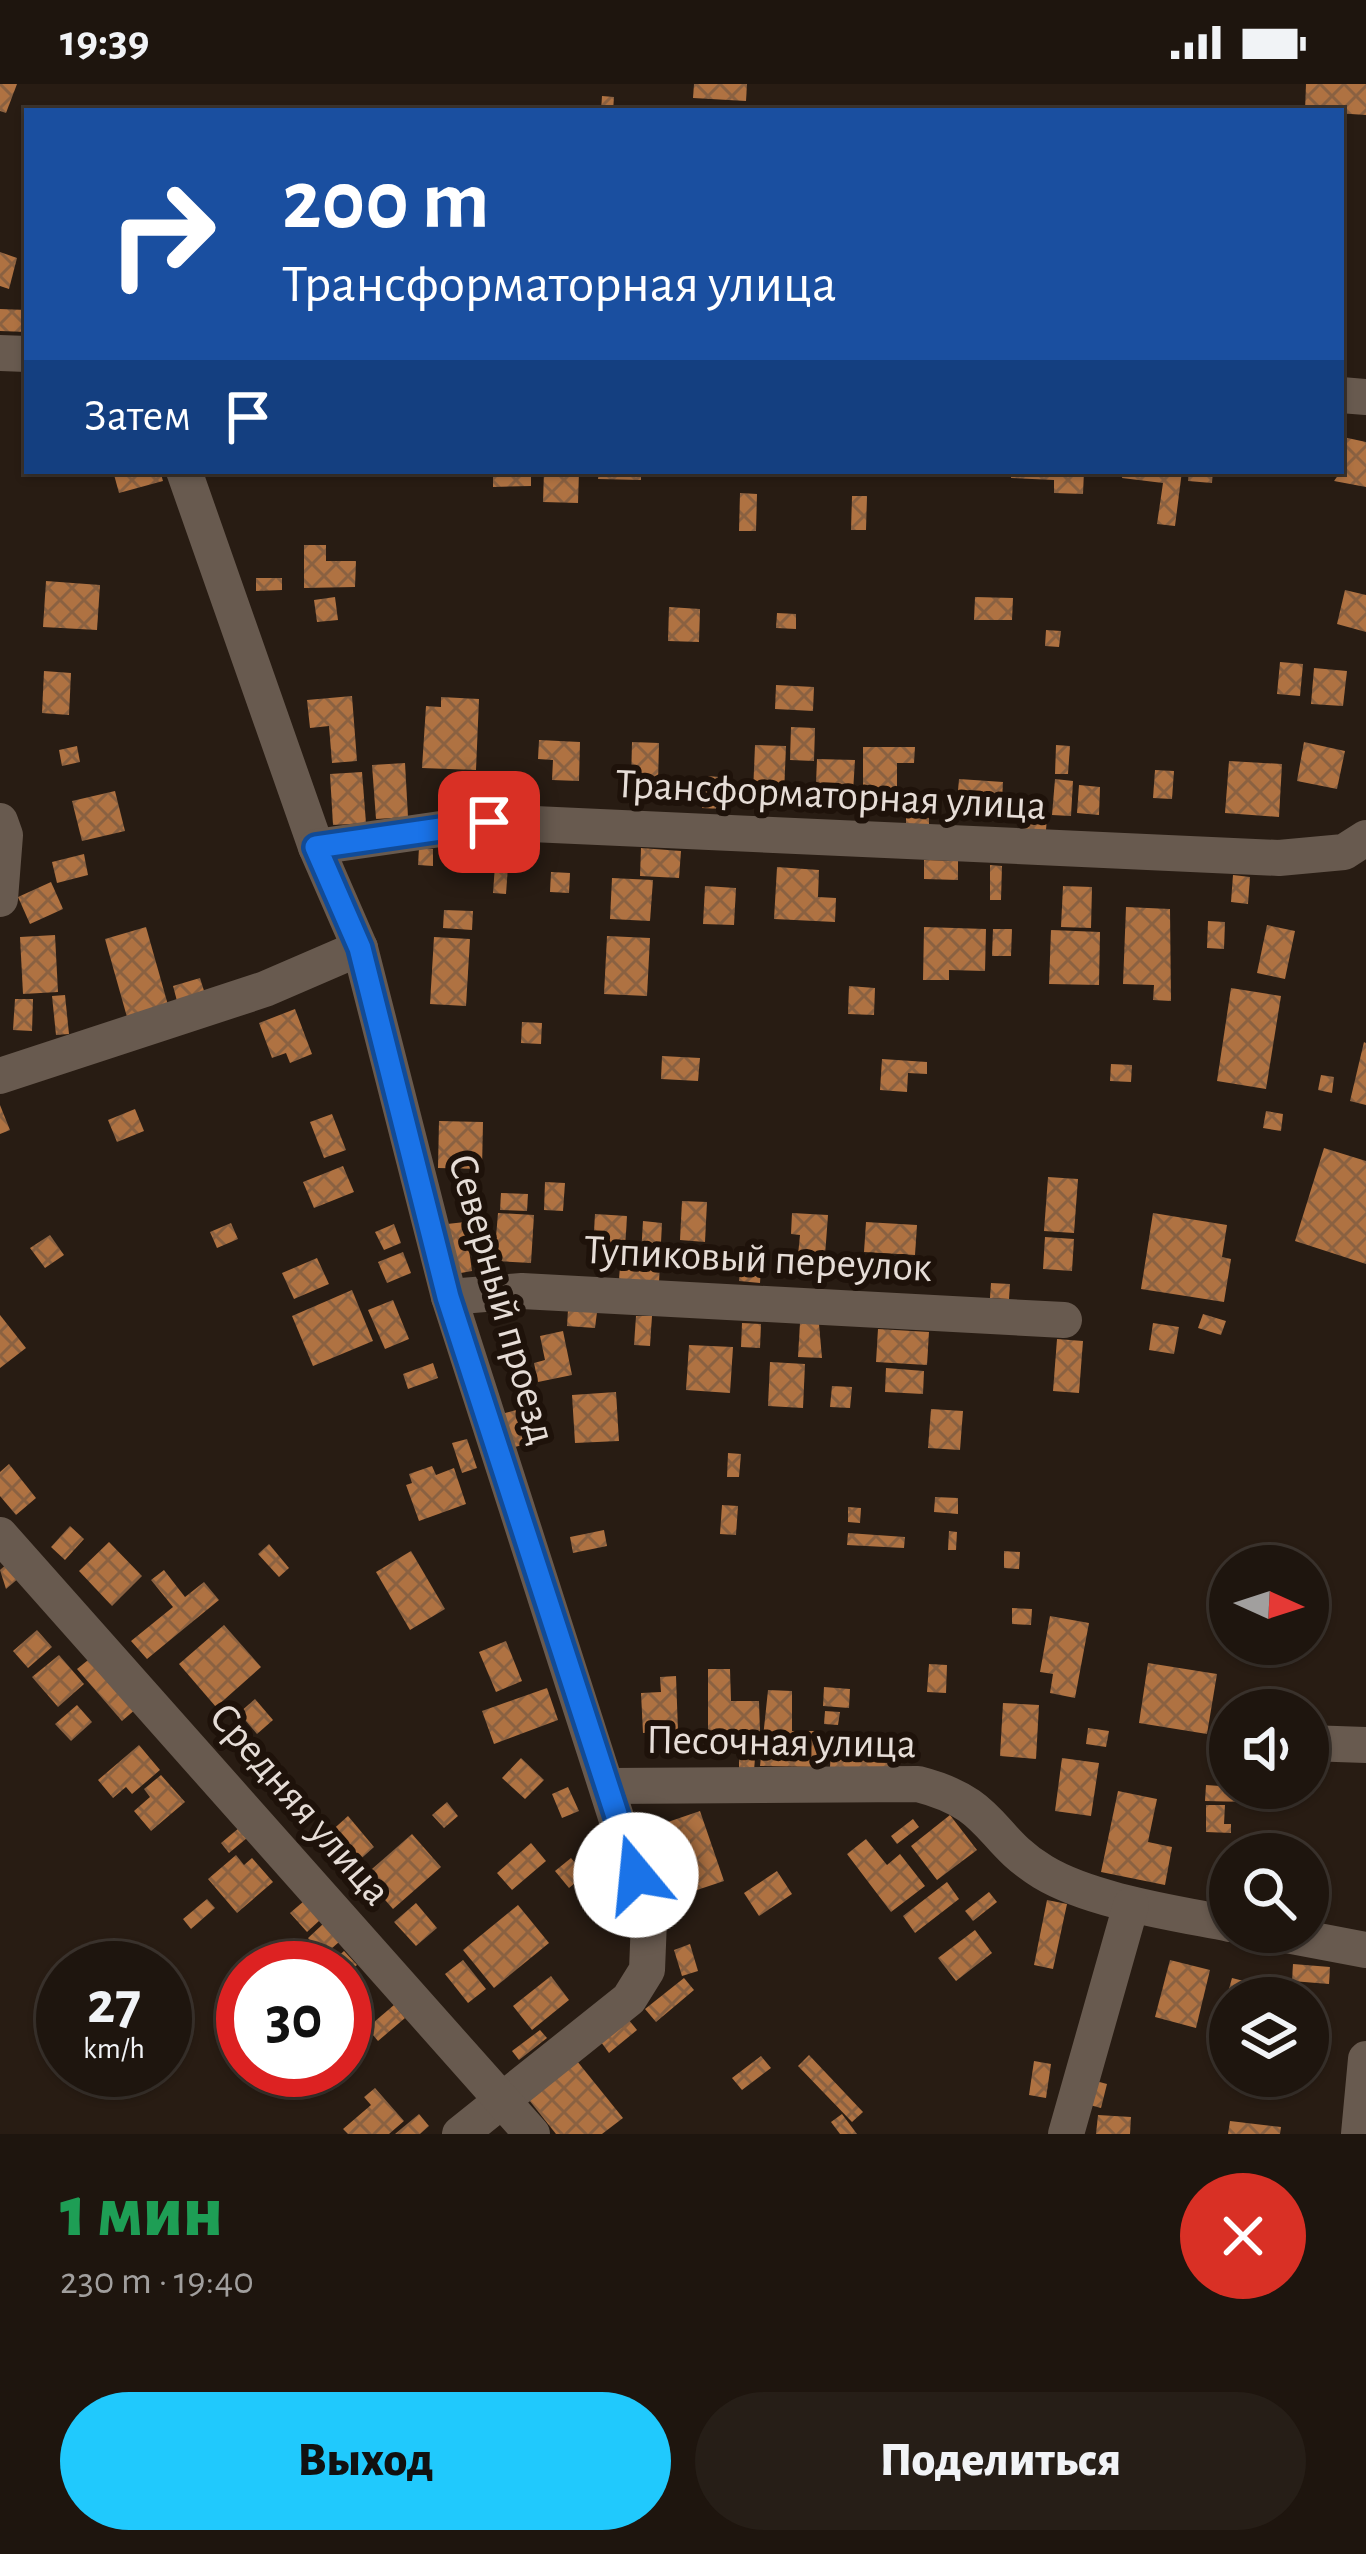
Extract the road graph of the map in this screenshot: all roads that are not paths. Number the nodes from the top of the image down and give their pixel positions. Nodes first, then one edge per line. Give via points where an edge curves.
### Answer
1 (185, 474) edge
2 (0, 821) edge
3 (1355, 845) edge
4 (316, 847) junction
5 (0, 899) edge
6 (360, 948) junction
7 (2, 1067) edge
8 (448, 1297) junction
9 (1064, 1320) dead end
10 (0, 1534) edge
11 (1329, 1744) edge
12 (1366, 1745) edge
13 (609, 1786) junction
14 (1132, 1905) junction
15 (1209, 1920) edge
16 (1329, 1943) edge
17 (1366, 1950) edge
18 (1366, 2060) edge
19 (502, 2101) junction
20 (460, 2134) edge
21 (532, 2134) edge
22 (1066, 2134) edge
23 (1359, 2134) edge

1 - 4 street, Северный проезд
2 - 5 street
3 - 4 street, Трансформаторная улица via 1279,859 489,822
4 - 6 street, Северный проезд
6 - 7 street via 265,989
6 - 8 street, Северный проезд
8 - 9 street, Тупиковый переулок via 522,1291
8 - 13 street, Северный проезд
10 - 19 street, Средняя улица
11 - 12 street
13 - 14 street, Песочная улица via 918,1784 957,1794 1044,1874
13 - 19 street, Северный проезд via 650,1920 647,1970 629,1999
14 - 15 street, Песочная улица
14 - 22 street
16 - 17 street
18 - 23 street
19 - 20 street, Северный проезд
19 - 21 street, Средняя улица

